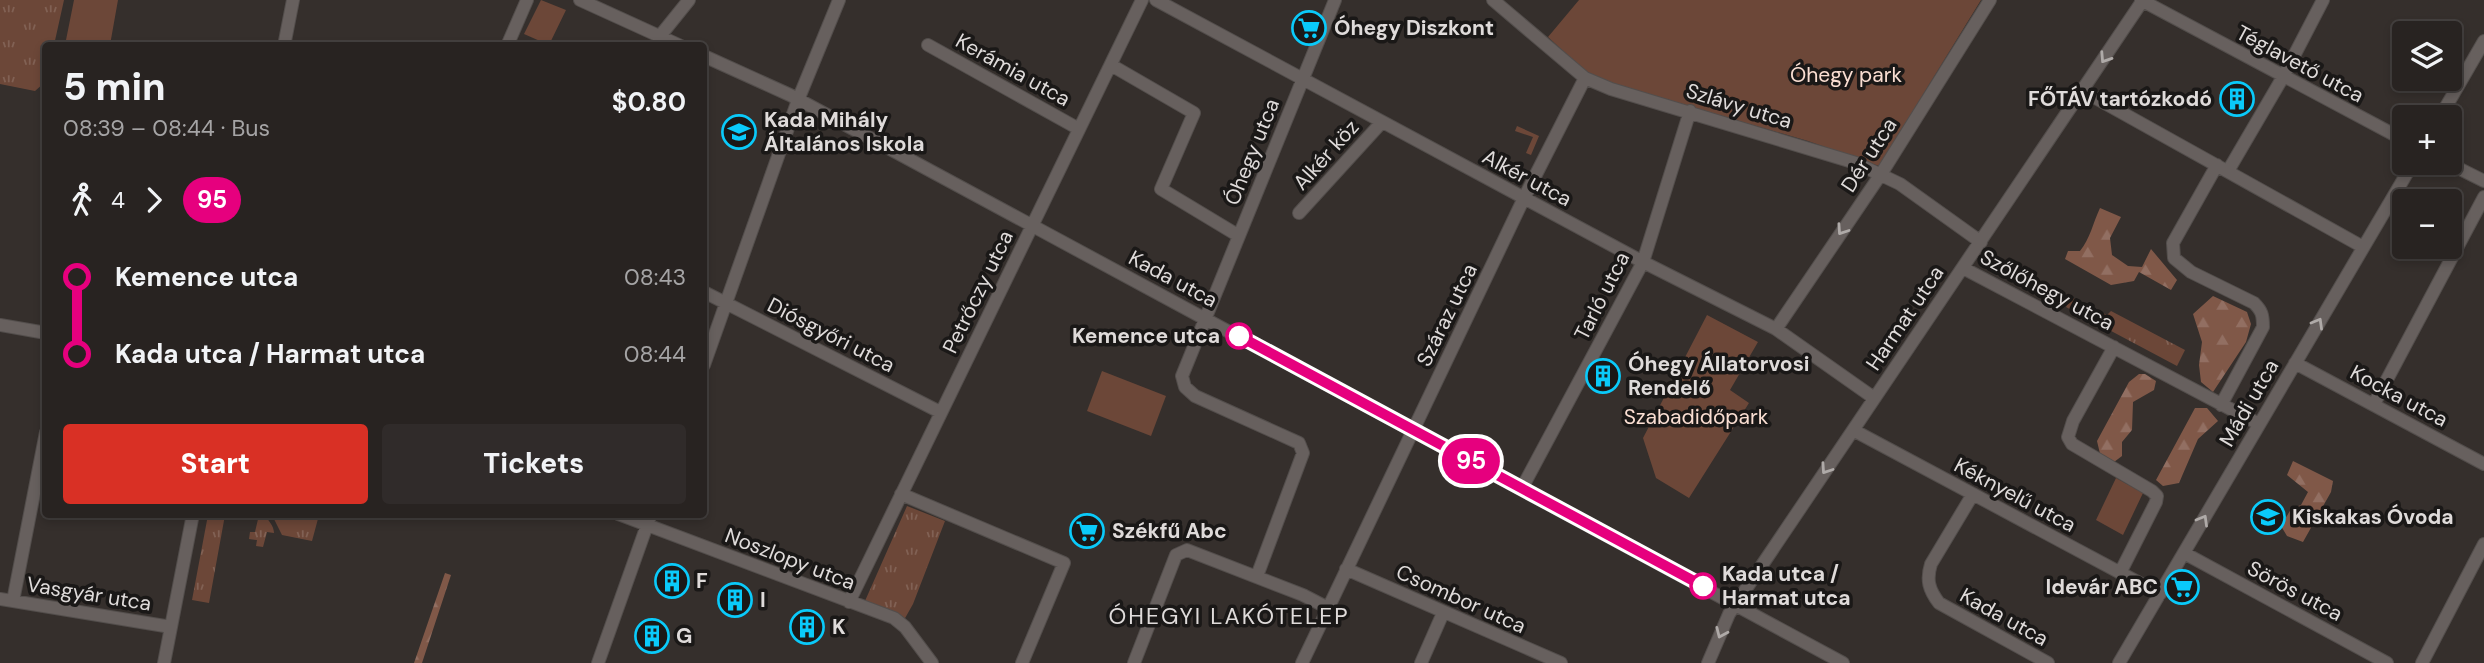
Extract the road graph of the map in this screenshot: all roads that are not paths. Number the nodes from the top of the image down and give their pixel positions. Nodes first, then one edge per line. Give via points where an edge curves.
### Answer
1 (293, 0) edge
2 (527, 0) edge
3 (580, 0) edge
4 (690, 0) edge
5 (839, 0) edge
6 (1142, 0) edge
7 (1156, 0) edge
8 (1335, 0) edge
9 (1493, 0) edge
10 (1990, 0) edge
11 (2142, 0) edge
12 (2323, 0) edge
13 (660, 36) junction
14 (2484, 41) edge
15 (285, 42) edge
16 (508, 42) edge
17 (673, 42) edge
18 (928, 45) dead end
19 (707, 57) edge
20 (1111, 65) junction
21 (2283, 77) junction
22 (1585, 78) junction
23 (1303, 79) junction
24 (2083, 91) junction
25 (798, 100) junction
26 (2447, 105) edge
27 (1690, 111) junction
28 (1382, 122) junction
29 (1079, 129) junction
30 (2392, 134) edge
31 (2222, 168) junction
32 (2462, 170) edge
33 (1881, 174) junction
34 (2406, 175) edge
35 (2484, 181) edge
36 (2484, 197) edge
37 (1524, 198) junction
38 (1299, 213) dead end
39 (1032, 225) junction
40 (1239, 236) junction
41 (1981, 242) junction
42 (2363, 247) junction
43 (1643, 262) junction
44 (1962, 268) junction
45 (707, 294) edge
46 (725, 304) junction
47 (1206, 318) junction
48 (0, 325) edge
49 (1776, 329) junction
50 (42, 333) edge
51 (2113, 347) junction
52 (707, 356) edge
53 (2295, 363) junction
54 (1874, 398) junction
55 (2374, 404) junction
56 (2221, 405) junction
57 (940, 412) junction
58 (2259, 424) junction
59 (1414, 430) junction
60 (1853, 430) junction
61 (42, 449) edge
62 (2484, 464) edge
63 (1521, 488) junction
64 (901, 494) junction
65 (1973, 494) junction
66 (192, 518) edge
67 (649, 520) edge
68 (2484, 544) edge
69 (2184, 553) junction
70 (1346, 569) junction
71 (2120, 573) junction
72 (1257, 576) junction
73 (2160, 594) junction
74 (6, 600) edge
75 (849, 602) junction
76 (1736, 604) junction
77 (1328, 608) junction
78 (1443, 613) junction
79 (171, 627) junction
80 (164, 663) edge
81 (598, 663) edge
82 (932, 663) edge
83 (1022, 663) edge
84 (1134, 663) edge
85 (1302, 663) edge
86 (1421, 663) edge
87 (1561, 663) edge
88 (1707, 663) edge
89 (1843, 663) edge
90 (2048, 663) edge
91 (2119, 663) edge
92 (2387, 663) edge
93 (2422, 663) edge

1 - 15 street
2 - 16 street
3 - 13 street
4 - 13 street
5 - 25 street
6 - 20 street, Petrőczy utca
7 - 23 street, Alkér utca
8 - 23 street, Óhegy utca
9 - 22 street, Szlávy utca
10 - 33 street, Dér utca
11 - 21 street, Téglavető utca
11 -> 24 street, Harmat utca
12 - 21 street
13 - 17 street
14 - 26 street
18 - 29 street, Kerámia utca
19 - 25 street, Kada utca
20 - 29 street, Petrőczy utca
20 - 40 street via 1195,113 1161,189
21 - 30 street, Téglavető utca
21 - 31 street
22 - 27 street, Szlávy utca
22 - 37 street, Száraz utca
23 - 28 street, Alkér utca
23 - 40 street, Óhegy utca
24 - 31 street
24 - 41 street, Harmat utca
25 - 39 street, Kada utca
25 - 46 street
27 - 33 street, Szlávy utca
27 - 43 street, Tarló utca
28 - 37 street, Alkér utca
28 - 38 street, Alkér köz
29 - 39 street, Petrőczy utca
31 - 42 street
31 - 56 street via 2173,243 2174,257 2191,272 2261,309 2263,327
32 - 35 street
33 - 41 street, Szlávy utca
33 -> 49 street, Dér utca
34 - 42 street, Mádi utca
36 - 55 street
37 - 43 street, Alkér utca
37 - 59 street, Száraz utca
39 - 47 street, Kada utca
39 - 57 street, Petrőczy utca
40 - 47 street, Óhegy utca
41 - 44 street, Harmat utca
53 -> 42 street, Mádi utca
43 - 49 street, Alkér utca
43 - 63 street, Tarló utca
44 - 51 street, Szőlőhegy utca
44 - 54 street, Harmat utca
45 - 46 street, Diósgyőri utca
46 - 52 street
46 - 57 street, Diósgyőri utca
47 - 59 street, Kada utca
47 - 72 street, Óhegy utca via 1182,376 1185,387 1195,396 1299,443 1303,453
48 - 50 street
49 - 54 street, Alkér utca
51 - 56 street, Szőlőhegy utca
51 - 71 street, Szőlőhegy utca via 2068,437 2072,444 2157,496
53 - 55 street, Kocka utca
53 - 58 street, Mádi utca
54 - 60 street, Harmat utca
55 - 62 street, Kocka utca
56 - 58 street, Szőlőhegy utca
57 - 64 street, Petrőczy utca
69 -> 58 street, Mádi utca
59 - 63 street, Kada utca
59 - 70 street, Száraz utca
60 - 65 street, Kéknyelű utca
60 -> 76 street, Harmat utca
61 - 74 street
63 - 76 street, Kada utca
64 - 75 street, Petrőczy utca
64 - 83 street via 1064,563
65 - 71 street, Kéknyelű utca
65 - 90 street, Kada utca via 1931,564 1929,587 1940,603
66 - 79 street
67 - 75 street, Noszlopy utca
67 - 81 street
68 - 93 street
69 - 73 street, Mádi utca
69 - 92 street, Sörös utca
70 - 77 street
70 - 78 street, Csombor utca
71 - 73 street, Kéknyelű utca
72 - 77 street
72 - 84 street via 1187,550 1176,555
73 - 91 street, Mádi utca
74 - 79 street, Vasgyár utca
75 - 82 street, Noszlopy utca via 899,622
76 -> 88 street, Harmat utca
76 - 89 street, Kada utca
77 - 85 street
78 - 86 street
78 - 87 street, Csombor utca
79 - 80 street

